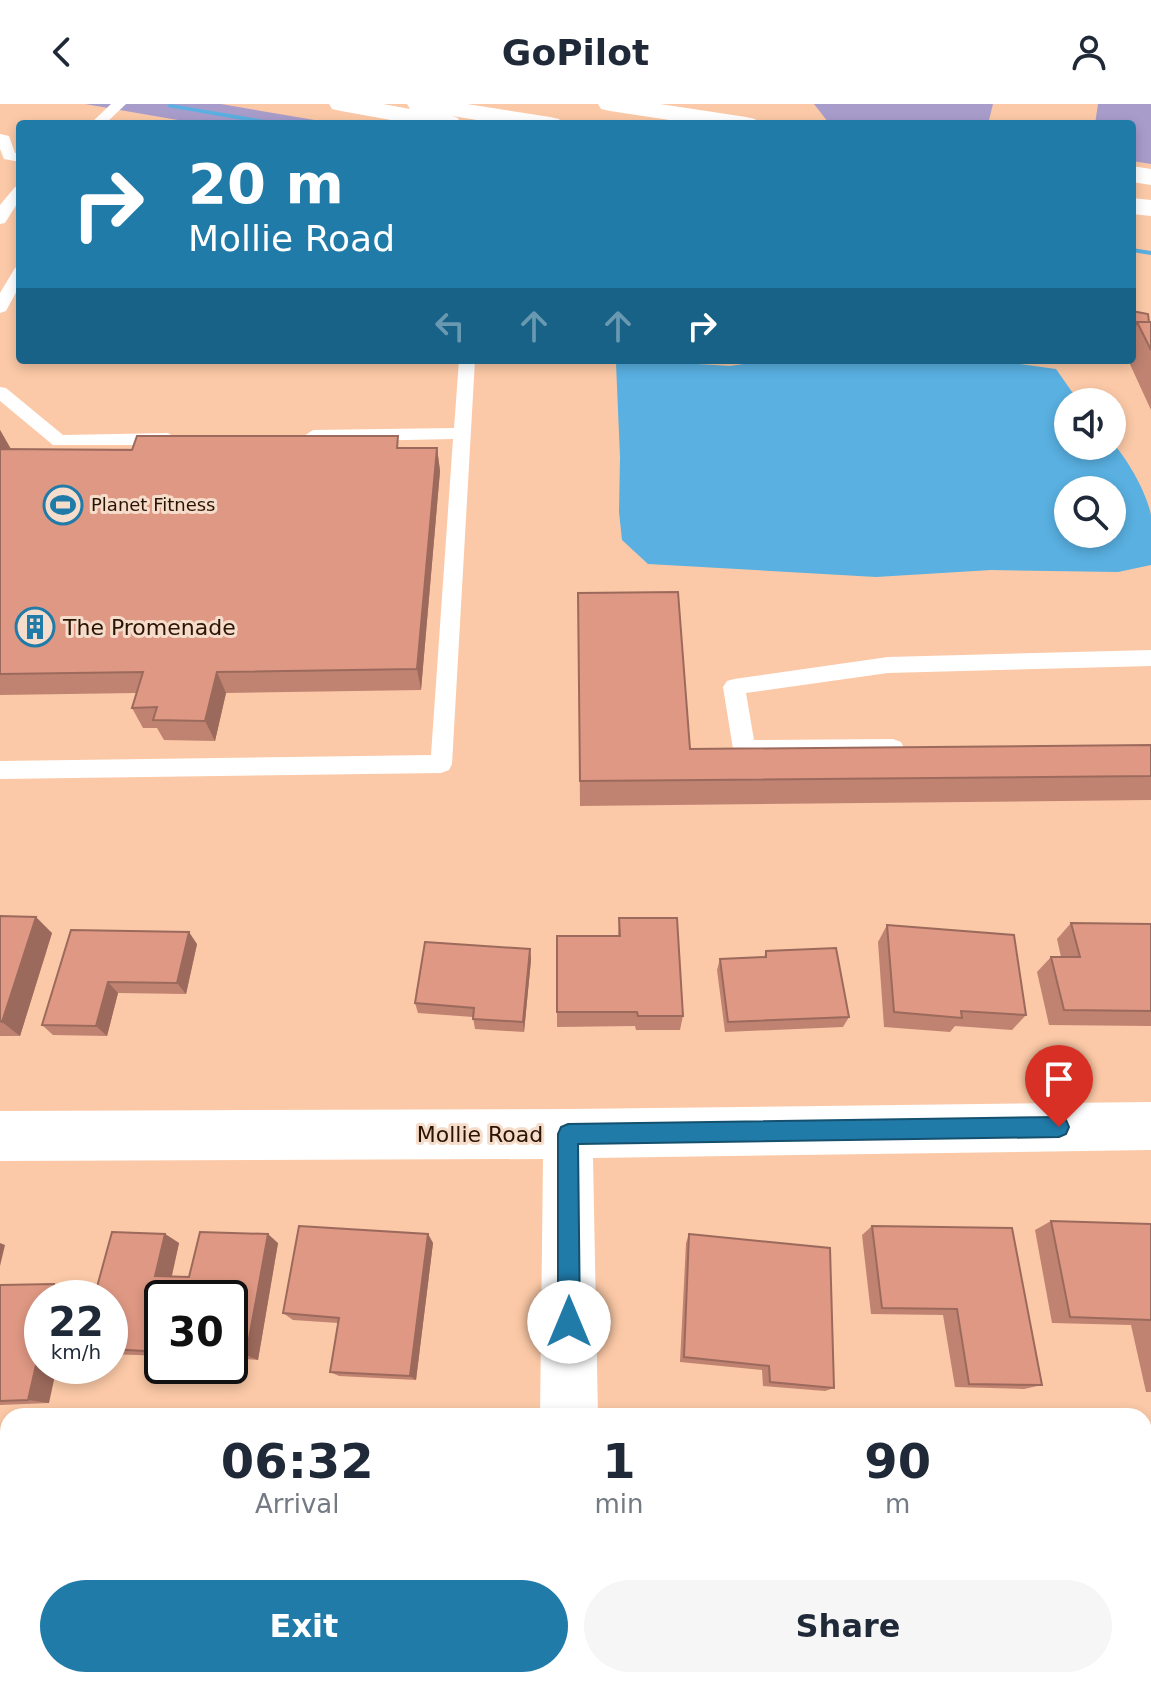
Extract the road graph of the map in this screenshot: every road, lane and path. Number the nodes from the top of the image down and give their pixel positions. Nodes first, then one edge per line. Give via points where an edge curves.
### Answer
1 (119, 104) edge
2 (341, 104) edge
3 (419, 104) edge
4 (610, 104) edge
5 (101, 120) edge
6 (430, 120) edge
7 (518, 120) edge
8 (719, 120) edge
9 (0, 138) edge
10 (10, 157) edge
11 (16, 195) edge
12 (0, 220) edge
13 (16, 278) edge
14 (0, 308) edge
15 (467, 364) edge
16 (0, 392) edge
17 (463, 433) junction
18 (299, 437) edge
19 (184, 439) edge
20 (1151, 658) edge
21 (916, 748) edge
22 (0, 770) edge
23 (1151, 1126) edge
24 (568, 1134) junction
25 (0, 1136) edge
26 (569, 1408) edge

1 - 5 lane
2 - 6 street
3 - 7 street
4 - 8 street
9 - 10 lane
11 - 12 lane
13 - 14 lane
15 - 17 lane
16 - 19 lane via 59,441
17 - 18 lane
17 - 22 lane via 441,764
20 - 21 lane via 888,665 734,687 744,749
23 - 24 street, Mollie Road
24 - 25 street, Mollie Road
24 - 26 street

